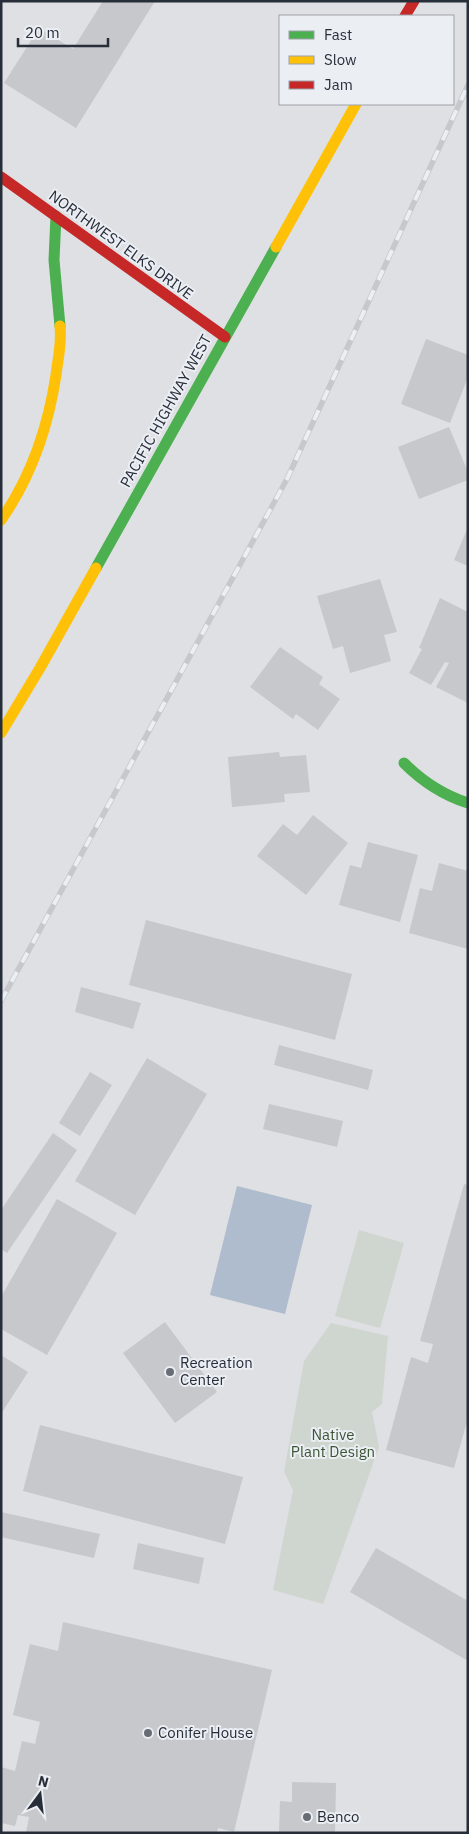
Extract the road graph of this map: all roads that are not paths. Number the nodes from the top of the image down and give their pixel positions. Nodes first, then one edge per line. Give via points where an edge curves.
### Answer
1 (414, 1) edge
2 (406, 15) edge
3 (355, 105) edge
4 (1, 177) edge
5 (56, 216) junction
6 (224, 337) junction
7 (1, 520) edge
8 (1, 733) edge
9 (404, 763) dead end
10 (468, 803) edge

1 - 2 main road
3 - 6 main road, PACIFIC HIGHWAY WEST
4 - 5 main road, NORTHWEST ELKS DRIVE
5 - 6 main road, NORTHWEST ELKS DRIVE
5 - 7 main road via 52,236 53,262 61,335 54,399 40,449 26,480
6 - 8 main road, PACIFIC HIGHWAY WEST
9 - 10 main road via 434,790

